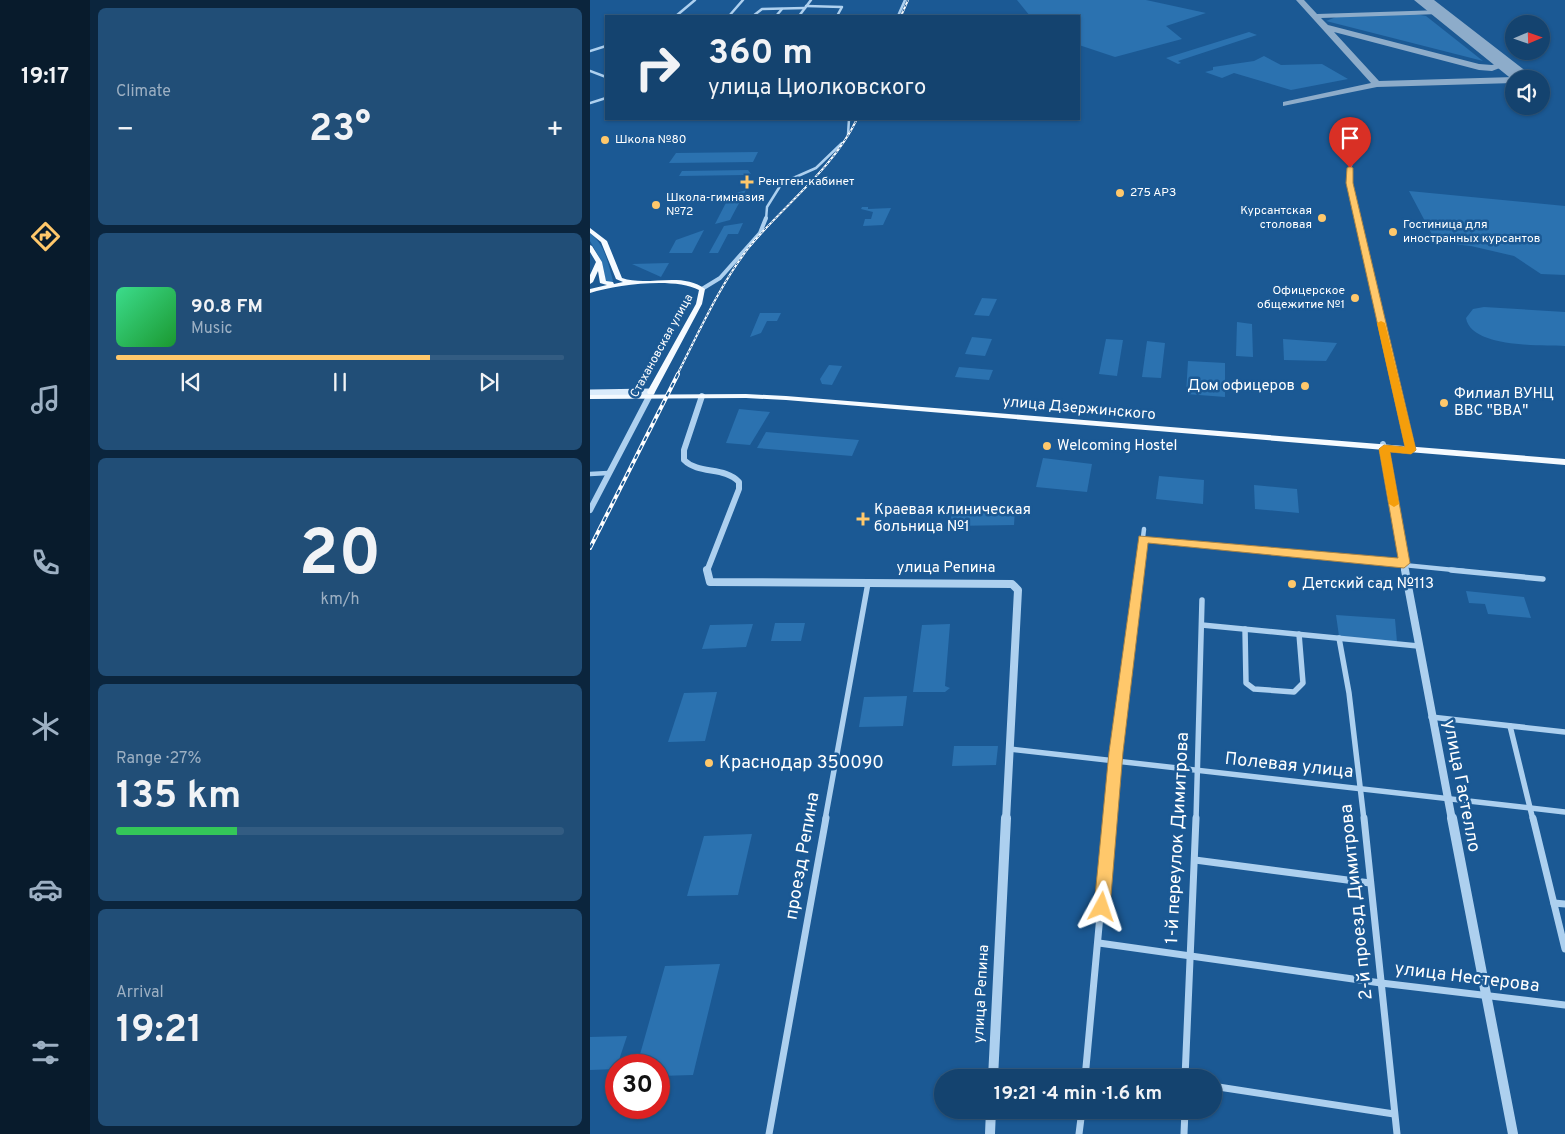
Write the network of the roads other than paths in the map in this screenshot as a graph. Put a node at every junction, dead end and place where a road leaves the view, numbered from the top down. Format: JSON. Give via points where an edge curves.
{"nodes":[{"id":1,"x":695,"y":0,"type":"edge"},
{"id":2,"x":744,"y":0,"type":"edge"},
{"id":3,"x":811,"y":0,"type":"edge"},
{"id":4,"x":905,"y":0,"type":"edge"},
{"id":5,"x":805,"y":7,"type":"junction"},
{"id":6,"x":782,"y":8,"type":"junction"},
{"id":7,"x":677,"y":15,"type":"edge"},
{"id":8,"x":730,"y":15,"type":"edge"},
{"id":9,"x":754,"y":15,"type":"edge"},
{"id":10,"x":777,"y":15,"type":"edge"},
{"id":11,"x":800,"y":15,"type":"edge"},
{"id":12,"x":838,"y":15,"type":"edge"},
{"id":13,"x":898,"y":15,"type":"edge"},
{"id":14,"x":605,"y":46,"type":"edge"},
{"id":15,"x":590,"y":51,"type":"edge"},
{"id":16,"x":590,"y":71,"type":"edge"},
{"id":17,"x":605,"y":77,"type":"edge"},
{"id":18,"x":605,"y":98,"type":"edge"},
{"id":19,"x":590,"y":103,"type":"edge"},
{"id":20,"x":849,"y":120,"type":"edge"},
{"id":21,"x":1362,"y":135,"type":"dead end"},
{"id":22,"x":848,"y":136,"type":"dead end"},
{"id":23,"x":842,"y":143,"type":"dead end"},
{"id":24,"x":590,"y":230,"type":"edge"},
{"id":25,"x":590,"y":247,"type":"edge"},
{"id":26,"x":600,"y":266,"type":"junction"},
{"id":27,"x":618,"y":276,"type":"junction"},
{"id":28,"x":590,"y":282,"type":"edge"},
{"id":29,"x":645,"y":284,"type":"junction"},
{"id":30,"x":702,"y":289,"type":"junction"},
{"id":31,"x":593,"y":290,"type":"edge"},
{"id":32,"x":649,"y":394,"type":"junction"},
{"id":33,"x":590,"y":395,"type":"edge"},
{"id":34,"x":702,"y":396,"type":"junction"},
{"id":35,"x":1384,"y":446,"type":"junction"},
{"id":36,"x":1410,"y":448,"type":"junction"},
{"id":37,"x":1565,"y":457,"type":"edge"},
{"id":38,"x":1565,"y":462,"type":"edge"},
{"id":39,"x":608,"y":473,"type":"junction"},
{"id":40,"x":590,"y":474,"type":"edge"},
{"id":41,"x":590,"y":510,"type":"edge"},
{"id":42,"x":1144,"y":529,"type":"dead end"},
{"id":43,"x":1143,"y":539,"type":"junction"},
{"id":44,"x":1404,"y":563,"type":"junction"},
{"id":45,"x":1543,"y":579,"type":"dead end"},
{"id":46,"x":868,"y":583,"type":"junction"},
{"id":47,"x":1202,"y":600,"type":"dead end"},
{"id":48,"x":1202,"y":625,"type":"junction"},
{"id":49,"x":1245,"y":629,"type":"junction"},
{"id":50,"x":1299,"y":634,"type":"junction"},
{"id":51,"x":1339,"y":638,"type":"junction"},
{"id":52,"x":1418,"y":646,"type":"junction"},
{"id":53,"x":1431,"y":717,"type":"junction"},
{"id":54,"x":1510,"y":726,"type":"junction"},
{"id":55,"x":1565,"y":732,"type":"edge"},
{"id":56,"x":1010,"y":750,"type":"junction"},
{"id":57,"x":1115,"y":760,"type":"junction"},
{"id":58,"x":1198,"y":771,"type":"junction"},
{"id":59,"x":1361,"y":789,"type":"junction"},
{"id":60,"x":1448,"y":799,"type":"junction"},
{"id":61,"x":1530,"y":808,"type":"junction"},
{"id":62,"x":1565,"y":812,"type":"edge"},
{"id":63,"x":1195,"y":860,"type":"junction"},
{"id":64,"x":1370,"y":883,"type":"junction"},
{"id":65,"x":1554,"y":903,"type":"junction"},
{"id":66,"x":1565,"y":904,"type":"edge"},
{"id":67,"x":1099,"y":943,"type":"junction"},
{"id":68,"x":1565,"y":949,"type":"edge"},
{"id":69,"x":1189,"y":955,"type":"junction"},
{"id":70,"x":1381,"y":983,"type":"junction"},
{"id":71,"x":1485,"y":995,"type":"junction"},
{"id":72,"x":1565,"y":1005,"type":"edge"},
{"id":73,"x":993,"y":1069,"type":"edge"},
{"id":74,"x":1086,"y":1069,"type":"edge"},
{"id":75,"x":1185,"y":1069,"type":"edge"},
{"id":76,"x":1222,"y":1088,"type":"edge"},
{"id":77,"x":1394,"y":1114,"type":"junction"},
{"id":78,"x":991,"y":1119,"type":"edge"},
{"id":79,"x":1081,"y":1119,"type":"edge"},
{"id":80,"x":1185,"y":1119,"type":"edge"},
{"id":81,"x":768,"y":1134,"type":"edge"},
{"id":82,"x":990,"y":1134,"type":"edge"},
{"id":83,"x":1079,"y":1134,"type":"edge"},
{"id":84,"x":1184,"y":1134,"type":"edge"},
{"id":85,"x":1397,"y":1134,"type":"edge"},
{"id":86,"x":1513,"y":1134,"type":"edge"}],
"edges":[{"from":1,"to":7,"type":"street"},
{"from":2,"to":8,"type":"street"},
{"from":3,"to":5,"type":"street"},
{"from":4,"to":13,"type":"street"},
{"from":5,"to":6,"type":"street"},
{"from":5,"to":11,"type":"street"},
{"from":5,"to":12,"type":"street","via":[[840,6]]},
{"from":6,"to":9,"type":"street","via":[[760,9]]},
{"from":6,"to":10,"type":"street"},
{"from":14,"to":15,"type":"street"},
{"from":16,"to":17,"type":"street"},
{"from":18,"to":19,"type":"street"},
{"from":20,"to":22,"type":"street"},
{"from":21,"to":36,"type":"street","via":[[1350,168],[1350,183]]},
{"from":23,"to":30,"type":"street","via":[[819,166],[782,183],[767,207],[767,217],[760,233],[720,278]]},
{"from":24,"to":27,"type":"main road","via":[[604,241]]},
{"from":25,"to":26,"type":"main road"},
{"from":26,"to":27,"type":"main road","via":[[604,284],[613,282]]},
{"from":26,"to":28,"type":"main road"},
{"from":27,"to":29,"type":"main road","via":[[624,282]]},
{"from":29,"to":30,"type":"main road","name":"Стахановская улица","via":[[688,283]]},
{"from":29,"to":31,"type":"main road","name":"Стахановская улица"},
{"from":30,"to":32,"type":"main road","name":"Стахановская улица","via":[[699,304]]},
{"from":32,"to":33,"type":"main road","name":"улица Дзержинского"},
{"from":32,"to":34,"type":"main road","name":"улица Дзержинского"},
{"from":32,"to":35,"type":"main road","name":"улица Дзержинского","via":[[748,392],[823,397]]},
{"from":32,"to":39,"type":"street","name":"Стахановская улица"},
{"from":34,"to":35,"type":"main road","name":"улица Дзержинского","via":[[796,399]]},
{"from":34,"to":46,"type":"street","name":"улица Репина","via":[[684,450],[684,460],[693,467],[730,475],[739,482],[707,571],[710,582]]},
{"from":35,"to":36,"type":"main road","name":"улица Дзержинского"},
{"from":35,"to":44,"type":"street","name":"улица Гастелло"},
{"from":36,"to":37,"type":"main road","name":"улица Дзержинского"},
{"from":36,"to":38,"type":"main road","name":"улица Дзержинского"},
{"from":39,"to":40,"type":"street"},
{"from":39,"to":41,"type":"street","name":"Стахановская улица"},
{"from":42,"to":43,"type":"street"},
{"from":43,"to":44,"type":"street"},
{"from":43,"to":57,"type":"street"},
{"from":44,"to":45,"type":"street"},
{"from":44,"to":52,"type":"street","name":"улица Гастелло"},
{"from":46,"to":56,"type":"street","name":"улица Репина","via":[[1004,583],[1017,588]]},
{"from":46,"to":81,"type":"street","name":"проезд Репина"},
{"from":47,"to":48,"type":"street","name":"1-й переулок Димитрова"},
{"from":48,"to":49,"type":"street"},
{"from":48,"to":58,"type":"street","name":"1-й переулок Димитрова"},
{"from":49,"to":50,"type":"street"},
{"from":49,"to":50,"type":"street","via":[[1246,683],[1254,689],[1300,690]]},
{"from":50,"to":51,"type":"street"},
{"from":51,"to":52,"type":"street"},
{"from":51,"to":59,"type":"street","name":"2-й проезд Димитрова"},
{"from":52,"to":53,"type":"street","name":"улица Гастелло"},
{"from":53,"to":54,"type":"street"},
{"from":53,"to":60,"type":"street","name":"улица Гастелло"},
{"from":54,"to":55,"type":"street"},
{"from":54,"to":61,"type":"street"},
{"from":56,"to":57,"type":"street","name":"Полевая улица"},
{"from":56,"to":73,"type":"street","name":"улица Репина"},
{"from":57,"to":58,"type":"street","name":"Полевая улица"},
{"from":57,"to":67,"type":"street"},
{"from":58,"to":59,"type":"street","name":"Полевая улица"},
{"from":58,"to":63,"type":"street","name":"1-й переулок Димитрова"},
{"from":59,"to":60,"type":"street","name":"Полевая улица"},
{"from":59,"to":64,"type":"street","name":"2-й проезд Димитрова"},
{"from":60,"to":61,"type":"street","name":"Полевая улица"},
{"from":60,"to":71,"type":"street","name":"улица Гастелло"},
{"from":61,"to":62,"type":"street","name":"Полевая улица"},
{"from":61,"to":65,"type":"street"},
{"from":63,"to":64,"type":"street"},
{"from":63,"to":69,"type":"street","name":"1-й переулок Димитрова"},
{"from":64,"to":70,"type":"street","name":"2-й проезд Димитрова"},
{"from":65,"to":66,"type":"street"},
{"from":65,"to":68,"type":"street"},
{"from":67,"to":69,"type":"street","name":"улица Нестерова"},
{"from":67,"to":74,"type":"street"},
{"from":69,"to":70,"type":"street","name":"улица Нестерова"},
{"from":69,"to":75,"type":"street","name":"1-й переулок Димитрова"},
{"from":70,"to":71,"type":"street","name":"улица Нестерова"},
{"from":70,"to":77,"type":"street","name":"2-й проезд Димитрова"},
{"from":71,"to":72,"type":"street","name":"улица Нестерова"},
{"from":71,"to":86,"type":"street","name":"улица Гастелло"},
{"from":76,"to":77,"type":"street"},
{"from":77,"to":85,"type":"street","name":"2-й проезд Димитрова"},
{"from":78,"to":82,"type":"street"},
{"from":79,"to":83,"type":"street"},
{"from":80,"to":84,"type":"street"}]}
